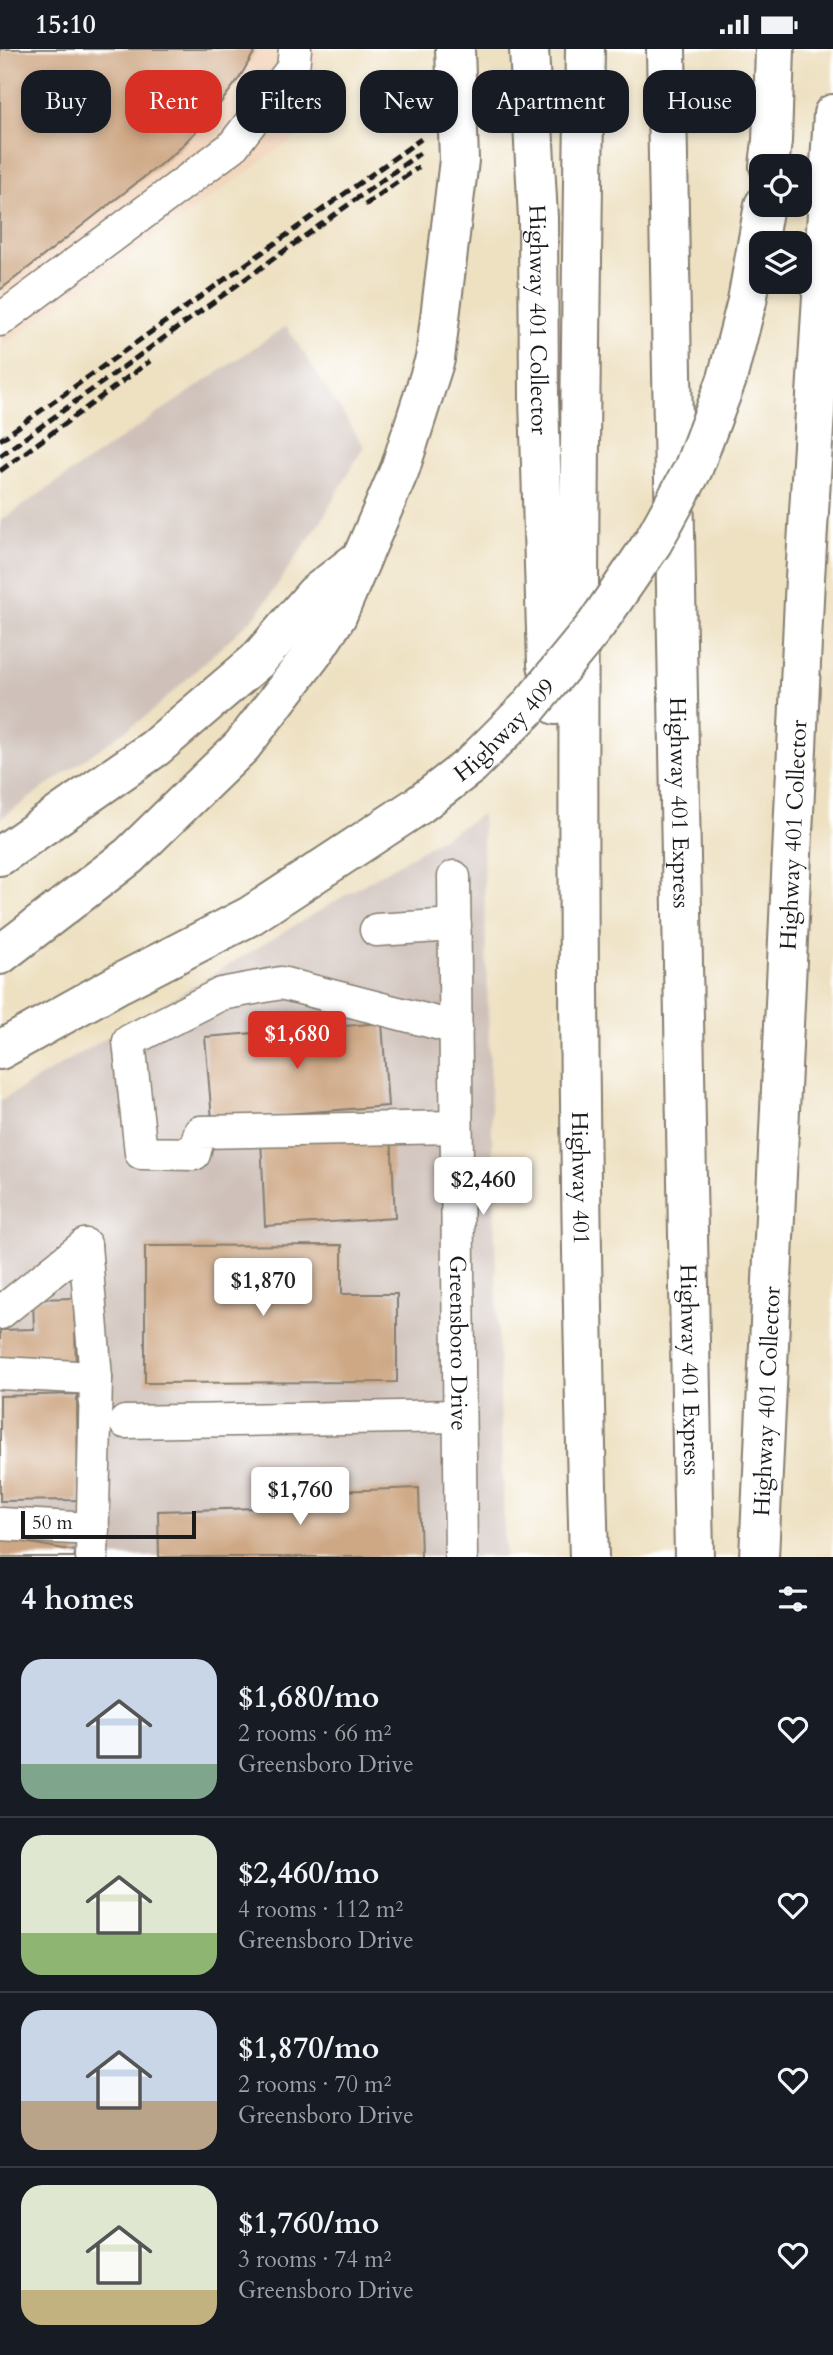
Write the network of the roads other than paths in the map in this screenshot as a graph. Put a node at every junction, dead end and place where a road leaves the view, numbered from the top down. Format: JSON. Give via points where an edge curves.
{"nodes":[{"id":1,"x":295,"y":49,"type":"edge"},
{"id":2,"x":454,"y":49,"type":"edge"},
{"id":3,"x":529,"y":49,"type":"edge"},
{"id":4,"x":585,"y":49,"type":"edge"},
{"id":5,"x":666,"y":49,"type":"edge"},
{"id":6,"x":775,"y":49,"type":"edge"},
{"id":7,"x":833,"y":114,"type":"edge"},
{"id":8,"x":770,"y":154,"type":"edge"},
{"id":9,"x":762,"y":217,"type":"edge"},
{"id":10,"x":0,"y":320,"type":"edge"},
{"id":11,"x":364,"y":555,"type":"junction"},
{"id":12,"x":578,"y":799,"type":"junction"},
{"id":13,"x":0,"y":856,"type":"edge"},
{"id":14,"x":454,"y":877,"type":"dead end"},
{"id":15,"x":455,"y":925,"type":"junction"},
{"id":16,"x":376,"y":930,"type":"dead end"},
{"id":17,"x":0,"y":955,"type":"edge"},
{"id":18,"x":456,"y":1028,"type":"junction"},
{"id":19,"x":6,"y":1048,"type":"edge"},
{"id":20,"x":456,"y":1127,"type":"junction"},
{"id":21,"x":0,"y":1313,"type":"edge"},
{"id":22,"x":0,"y":1373,"type":"edge"},
{"id":23,"x":96,"y":1378,"type":"junction"},
{"id":24,"x":459,"y":1416,"type":"junction"},
{"id":25,"x":125,"y":1422,"type":"dead end"},
{"id":26,"x":0,"y":1524,"type":"edge"},
{"id":27,"x":92,"y":1543,"type":"edge"},
{"id":28,"x":461,"y":1557,"type":"edge"},
{"id":29,"x":589,"y":1557,"type":"edge"},
{"id":30,"x":694,"y":1557,"type":"edge"},
{"id":31,"x":760,"y":1557,"type":"edge"}],
"edges":[{"from":1,"to":10,"type":"street","via":[[293,68],[232,147]]},
{"from":2,"to":11,"type":"highway","via":[[459,160],[435,359],[400,469]]},
{"from":3,"to":12,"type":"highway","name":"Highway 401 Collector","via":[[538,218],[547,664]]},
{"from":4,"to":12,"type":"highway"},
{"from":5,"to":30,"type":"highway","name":"Highway 401 Express"},
{"from":6,"to":8,"type":"highway"},
{"from":7,"to":31,"type":"highway","name":"Highway 401 Collector","via":[[804,578]]},
{"from":9,"to":19,"type":"highway","name":"Highway 409","bridge":true,"via":[[727,379],[693,468],[653,542],[596,625],[527,709],[471,765],[419,805],[250,916]]},
{"from":11,"to":13,"type":"highway","via":[[315,594],[257,661],[155,748]]},
{"from":11,"to":17,"type":"highway","via":[[331,625],[242,746],[128,856]]},
{"from":12,"to":29,"type":"highway","name":"Highway 401"},
{"from":14,"to":15,"type":"street","name":"Greensboro Drive"},
{"from":15,"to":16,"type":"street"},
{"from":15,"to":18,"type":"street","name":"Greensboro Drive"},
{"from":18,"to":20,"type":"street","name":"Greensboro Drive"},
{"from":18,"to":20,"type":"street","via":[[281,983],[221,994],[129,1041],[129,1153],[194,1154],[200,1132]]},
{"from":20,"to":24,"type":"street","name":"Greensboro Drive"},
{"from":21,"to":23,"type":"street","via":[[85,1245]]},
{"from":22,"to":23,"type":"street"},
{"from":23,"to":27,"type":"street"},
{"from":24,"to":25,"type":"street"},
{"from":24,"to":28,"type":"street","name":"Greensboro Drive"},
{"from":26,"to":27,"type":"street"}]}
